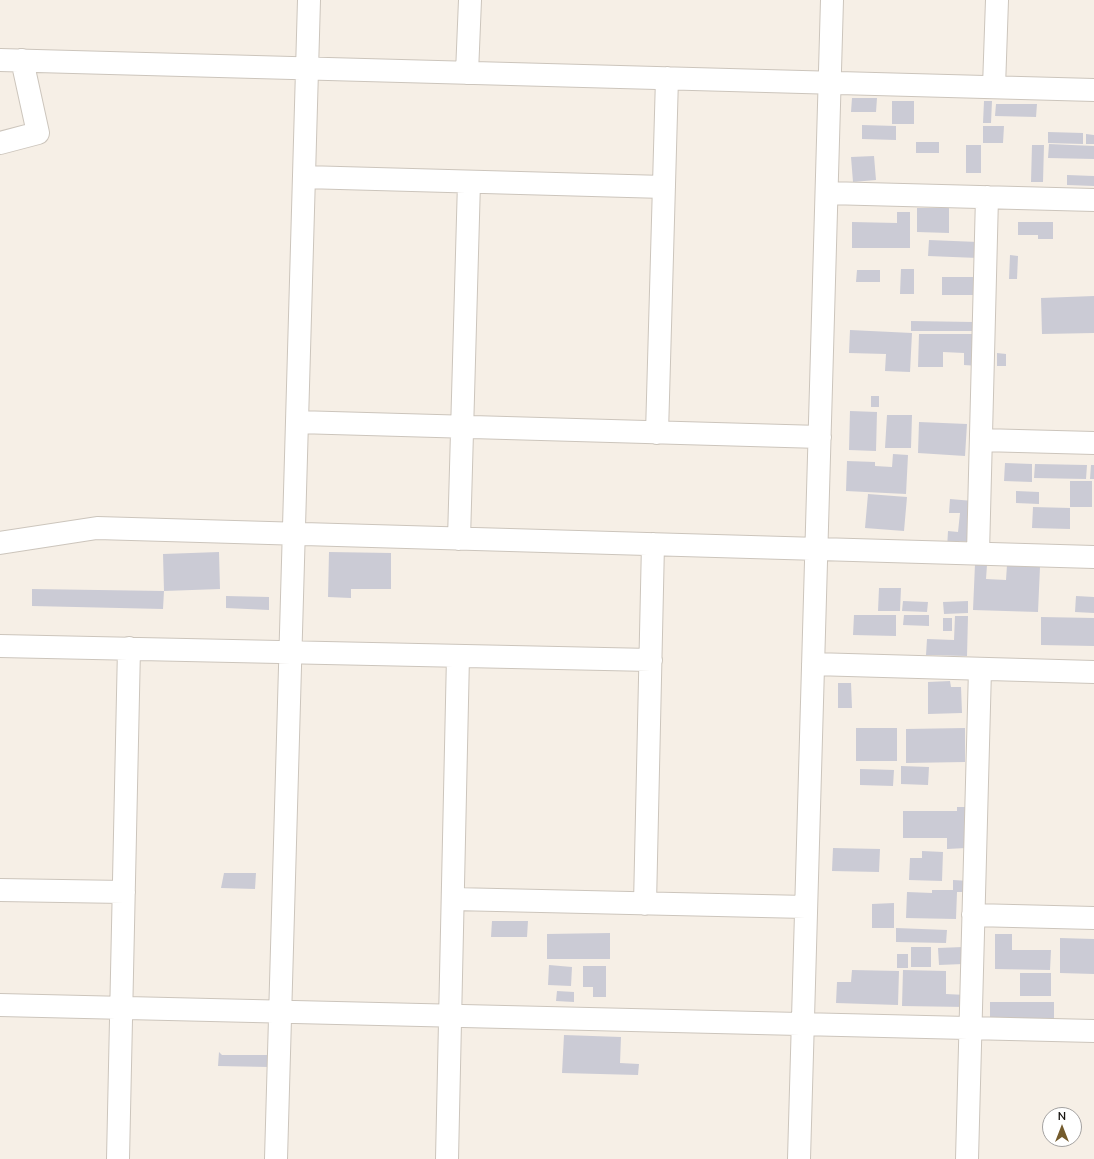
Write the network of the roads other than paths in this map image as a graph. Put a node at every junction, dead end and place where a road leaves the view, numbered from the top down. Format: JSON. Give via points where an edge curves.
{"nodes":[{"id":1,"x":309,"y":0,"type":"edge"},
{"id":2,"x":470,"y":0,"type":"edge"},
{"id":3,"x":832,"y":0,"type":"edge"},
{"id":4,"x":997,"y":0,"type":"edge"},
{"id":5,"x":0,"y":60,"type":"edge"},
{"id":6,"x":22,"y":60,"type":"junction"},
{"id":7,"x":307,"y":68,"type":"junction"},
{"id":8,"x":468,"y":73,"type":"junction"},
{"id":9,"x":667,"y":78,"type":"junction"},
{"id":10,"x":830,"y":83,"type":"junction"},
{"id":11,"x":994,"y":88,"type":"junction"},
{"id":12,"x":1094,"y":90,"type":"edge"},
{"id":13,"x":0,"y":143,"type":"edge"},
{"id":14,"x":304,"y":177,"type":"junction"},
{"id":15,"x":469,"y":182,"type":"junction"},
{"id":16,"x":664,"y":187,"type":"junction"},
{"id":17,"x":827,"y":193,"type":"junction"},
{"id":18,"x":988,"y":197,"type":"junction"},
{"id":19,"x":1094,"y":200,"type":"edge"},
{"id":20,"x":297,"y":422,"type":"junction"},
{"id":21,"x":462,"y":427,"type":"junction"},
{"id":22,"x":657,"y":432,"type":"junction"},
{"id":23,"x":820,"y":437,"type":"junction"},
{"id":24,"x":981,"y":440,"type":"junction"},
{"id":25,"x":1094,"y":443,"type":"edge"},
{"id":26,"x":294,"y":534,"type":"junction"},
{"id":27,"x":459,"y":539,"type":"junction"},
{"id":28,"x":0,"y":543,"type":"edge"},
{"id":29,"x":653,"y":544,"type":"junction"},
{"id":30,"x":816,"y":549,"type":"junction"},
{"id":31,"x":978,"y":553,"type":"junction"},
{"id":32,"x":1094,"y":557,"type":"edge"},
{"id":33,"x":0,"y":646,"type":"edge"},
{"id":34,"x":130,"y":648,"type":"junction"},
{"id":35,"x":290,"y":652,"type":"junction"},
{"id":36,"x":458,"y":656,"type":"junction"},
{"id":37,"x":651,"y":660,"type":"junction"},
{"id":38,"x":813,"y":664,"type":"junction"},
{"id":39,"x":980,"y":669,"type":"junction"},
{"id":40,"x":1094,"y":672,"type":"edge"},
{"id":41,"x":0,"y":890,"type":"edge"},
{"id":42,"x":124,"y":892,"type":"junction"},
{"id":43,"x":453,"y":899,"type":"junction"},
{"id":44,"x":645,"y":904,"type":"junction"},
{"id":45,"x":806,"y":907,"type":"junction"},
{"id":46,"x":973,"y":915,"type":"junction"},
{"id":47,"x":1094,"y":918,"type":"edge"},
{"id":48,"x":0,"y":1005,"type":"edge"},
{"id":49,"x":121,"y":1008,"type":"junction"},
{"id":50,"x":280,"y":1012,"type":"junction"},
{"id":51,"x":450,"y":1015,"type":"junction"},
{"id":52,"x":803,"y":1024,"type":"junction"},
{"id":53,"x":970,"y":1028,"type":"junction"},
{"id":54,"x":1094,"y":1031,"type":"edge"},
{"id":55,"x":118,"y":1159,"type":"edge"},
{"id":56,"x":276,"y":1159,"type":"edge"},
{"id":57,"x":447,"y":1159,"type":"edge"},
{"id":58,"x":799,"y":1159,"type":"edge"},
{"id":59,"x":967,"y":1159,"type":"edge"}],
"edges":[{"from":1,"to":7,"type":"street"},
{"from":2,"to":8,"type":"street"},
{"from":3,"to":10,"type":"street"},
{"from":4,"to":11,"type":"street"},
{"from":5,"to":6,"type":"street"},
{"from":6,"to":7,"type":"street"},
{"from":6,"to":13,"type":"street","via":[[38,133]]},
{"from":7,"to":8,"type":"street"},
{"from":7,"to":14,"type":"street"},
{"from":8,"to":9,"type":"street"},
{"from":9,"to":10,"type":"street"},
{"from":9,"to":16,"type":"street"},
{"from":10,"to":11,"type":"street"},
{"from":10,"to":17,"type":"street"},
{"from":11,"to":12,"type":"street"},
{"from":14,"to":15,"type":"street"},
{"from":14,"to":20,"type":"street"},
{"from":15,"to":16,"type":"street"},
{"from":15,"to":21,"type":"street"},
{"from":16,"to":22,"type":"street"},
{"from":17,"to":18,"type":"street"},
{"from":17,"to":23,"type":"street"},
{"from":18,"to":19,"type":"street"},
{"from":18,"to":24,"type":"street"},
{"from":20,"to":21,"type":"street"},
{"from":20,"to":26,"type":"street"},
{"from":21,"to":22,"type":"street"},
{"from":21,"to":27,"type":"street"},
{"from":22,"to":23,"type":"street"},
{"from":23,"to":30,"type":"street"},
{"from":24,"to":25,"type":"street"},
{"from":24,"to":31,"type":"street"},
{"from":26,"to":27,"type":"street"},
{"from":26,"to":28,"type":"street","via":[[97,528]]},
{"from":26,"to":35,"type":"street"},
{"from":27,"to":29,"type":"street"},
{"from":29,"to":30,"type":"street"},
{"from":29,"to":37,"type":"street"},
{"from":30,"to":31,"type":"street"},
{"from":30,"to":38,"type":"street"},
{"from":31,"to":32,"type":"street"},
{"from":33,"to":34,"type":"street"},
{"from":34,"to":35,"type":"street"},
{"from":34,"to":42,"type":"street"},
{"from":35,"to":36,"type":"street"},
{"from":35,"to":50,"type":"street"},
{"from":36,"to":37,"type":"street"},
{"from":36,"to":43,"type":"street"},
{"from":37,"to":44,"type":"street"},
{"from":38,"to":39,"type":"street"},
{"from":38,"to":45,"type":"street"},
{"from":39,"to":40,"type":"street"},
{"from":39,"to":46,"type":"street"},
{"from":41,"to":42,"type":"street"},
{"from":42,"to":49,"type":"street"},
{"from":43,"to":44,"type":"street"},
{"from":43,"to":51,"type":"street"},
{"from":44,"to":45,"type":"street"},
{"from":45,"to":52,"type":"street"},
{"from":46,"to":47,"type":"street"},
{"from":46,"to":53,"type":"street"},
{"from":48,"to":49,"type":"street"},
{"from":49,"to":50,"type":"street"},
{"from":49,"to":55,"type":"street"},
{"from":50,"to":51,"type":"street"},
{"from":50,"to":56,"type":"street"},
{"from":51,"to":52,"type":"street"},
{"from":51,"to":57,"type":"street"},
{"from":52,"to":53,"type":"street"},
{"from":52,"to":58,"type":"street"},
{"from":53,"to":54,"type":"street"},
{"from":53,"to":59,"type":"street"}]}
